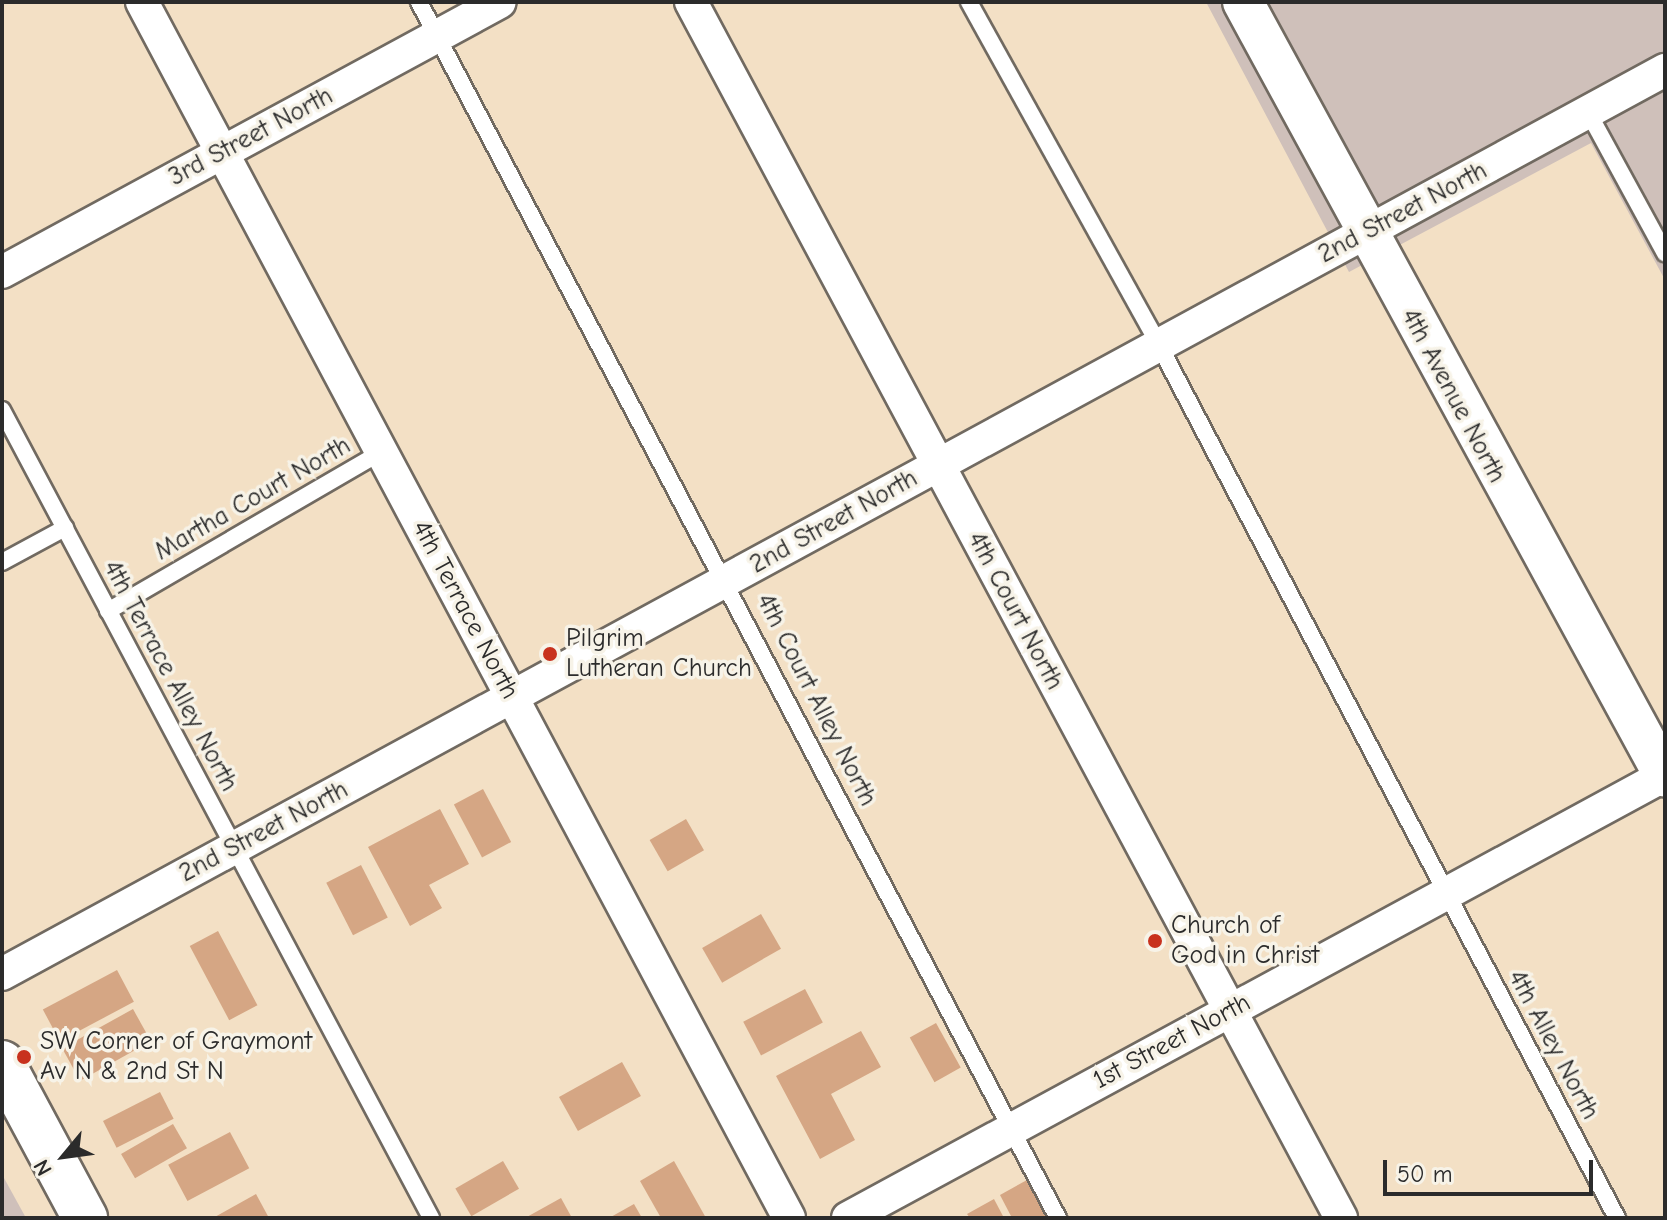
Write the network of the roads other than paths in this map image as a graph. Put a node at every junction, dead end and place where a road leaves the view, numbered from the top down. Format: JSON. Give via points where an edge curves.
{"nodes":[{"id":1,"x":142,"y":2,"type":"edge"},
{"id":2,"x":419,"y":2,"type":"edge"},
{"id":3,"x":500,"y":2,"type":"edge"},
{"id":4,"x":691,"y":2,"type":"edge"},
{"id":5,"x":969,"y":2,"type":"edge"},
{"id":6,"x":1243,"y":2,"type":"edge"},
{"id":7,"x":438,"y":36,"type":"junction"},
{"id":8,"x":1665,"y":70,"type":"edge"},
{"id":9,"x":1588,"y":112,"type":"junction"},
{"id":10,"x":222,"y":153,"type":"junction"},
{"id":11,"x":1366,"y":233,"type":"junction"},
{"id":12,"x":1665,"y":253,"type":"edge"},
{"id":13,"x":2,"y":272,"type":"edge"},
{"id":14,"x":1159,"y":345,"type":"junction"},
{"id":15,"x":2,"y":410,"type":"edge"},
{"id":16,"x":381,"y":452,"type":"junction"},
{"id":17,"x":937,"y":466,"type":"junction"},
{"id":18,"x":65,"y":528,"type":"junction"},
{"id":19,"x":2,"y":562,"type":"edge"},
{"id":20,"x":727,"y":580,"type":"junction"},
{"id":21,"x":108,"y":611,"type":"junction"},
{"id":22,"x":512,"y":697,"type":"junction"},
{"id":23,"x":1664,"y":779,"type":"edge"},
{"id":24,"x":234,"y":848,"type":"junction"},
{"id":25,"x":1446,"y":894,"type":"junction"},
{"id":26,"x":2,"y":974,"type":"edge"},
{"id":27,"x":1231,"y":1010,"type":"junction"},
{"id":28,"x":2,"y":1063,"type":"edge"},
{"id":29,"x":1010,"y":1130,"type":"junction"},
{"id":30,"x":85,"y":1218,"type":"edge"},
{"id":31,"x":431,"y":1218,"type":"edge"},
{"id":32,"x":789,"y":1218,"type":"edge"},
{"id":33,"x":848,"y":1218,"type":"edge"},
{"id":34,"x":1058,"y":1218,"type":"edge"},
{"id":35,"x":1341,"y":1218,"type":"edge"},
{"id":36,"x":1617,"y":1218,"type":"edge"}],
"edges":[{"from":1,"to":10,"type":"street","name":"4th Terrace North"},
{"from":2,"to":7,"type":"lane","name":"4th Court Alley North"},
{"from":3,"to":7,"type":"street","name":"3rd Street North"},
{"from":4,"to":17,"type":"street","name":"4th Court North"},
{"from":5,"to":14,"type":"lane","name":"4th Alley North"},
{"from":6,"to":11,"type":"street","name":"4th Avenue North"},
{"from":7,"to":10,"type":"street","name":"3rd Street North"},
{"from":7,"to":20,"type":"lane","name":"4th Court Alley North"},
{"from":8,"to":9,"type":"street","name":"2nd Street North"},
{"from":9,"to":11,"type":"street","name":"2nd Street North"},
{"from":9,"to":12,"type":"lane"},
{"from":10,"to":13,"type":"street","name":"3rd Street North"},
{"from":10,"to":16,"type":"street","name":"4th Terrace North"},
{"from":11,"to":14,"type":"street","name":"2nd Street North"},
{"from":11,"to":23,"type":"street","name":"4th Avenue North"},
{"from":14,"to":17,"type":"street","name":"2nd Street North"},
{"from":14,"to":25,"type":"lane","name":"4th Alley North"},
{"from":15,"to":18,"type":"lane","name":"4th Terrace Alley North"},
{"from":16,"to":21,"type":"lane","name":"Martha Court North"},
{"from":16,"to":22,"type":"street","name":"4th Terrace North"},
{"from":17,"to":20,"type":"street","name":"2nd Street North"},
{"from":17,"to":27,"type":"street","name":"4th Court North"},
{"from":18,"to":19,"type":"lane"},
{"from":18,"to":21,"type":"lane","name":"4th Terrace Alley North"},
{"from":20,"to":22,"type":"street","name":"2nd Street North"},
{"from":20,"to":29,"type":"lane","name":"4th Court Alley North"},
{"from":21,"to":24,"type":"lane","name":"4th Terrace Alley North"},
{"from":22,"to":24,"type":"street","name":"2nd Street North"},
{"from":22,"to":32,"type":"street","name":"4th Terrace North"},
{"from":23,"to":25,"type":"street","name":"1st Street North"},
{"from":24,"to":26,"type":"street","name":"2nd Street North"},
{"from":24,"to":31,"type":"lane","name":"4th Terrace Alley North"},
{"from":25,"to":27,"type":"street","name":"1st Street North"},
{"from":25,"to":36,"type":"lane","name":"4th Alley North"},
{"from":27,"to":29,"type":"street","name":"1st Street North"},
{"from":27,"to":35,"type":"street","name":"4th Court North"},
{"from":28,"to":30,"type":"main road"},
{"from":29,"to":33,"type":"street","name":"1st Street North"},
{"from":29,"to":34,"type":"lane","name":"4th Court Alley North"}]}
